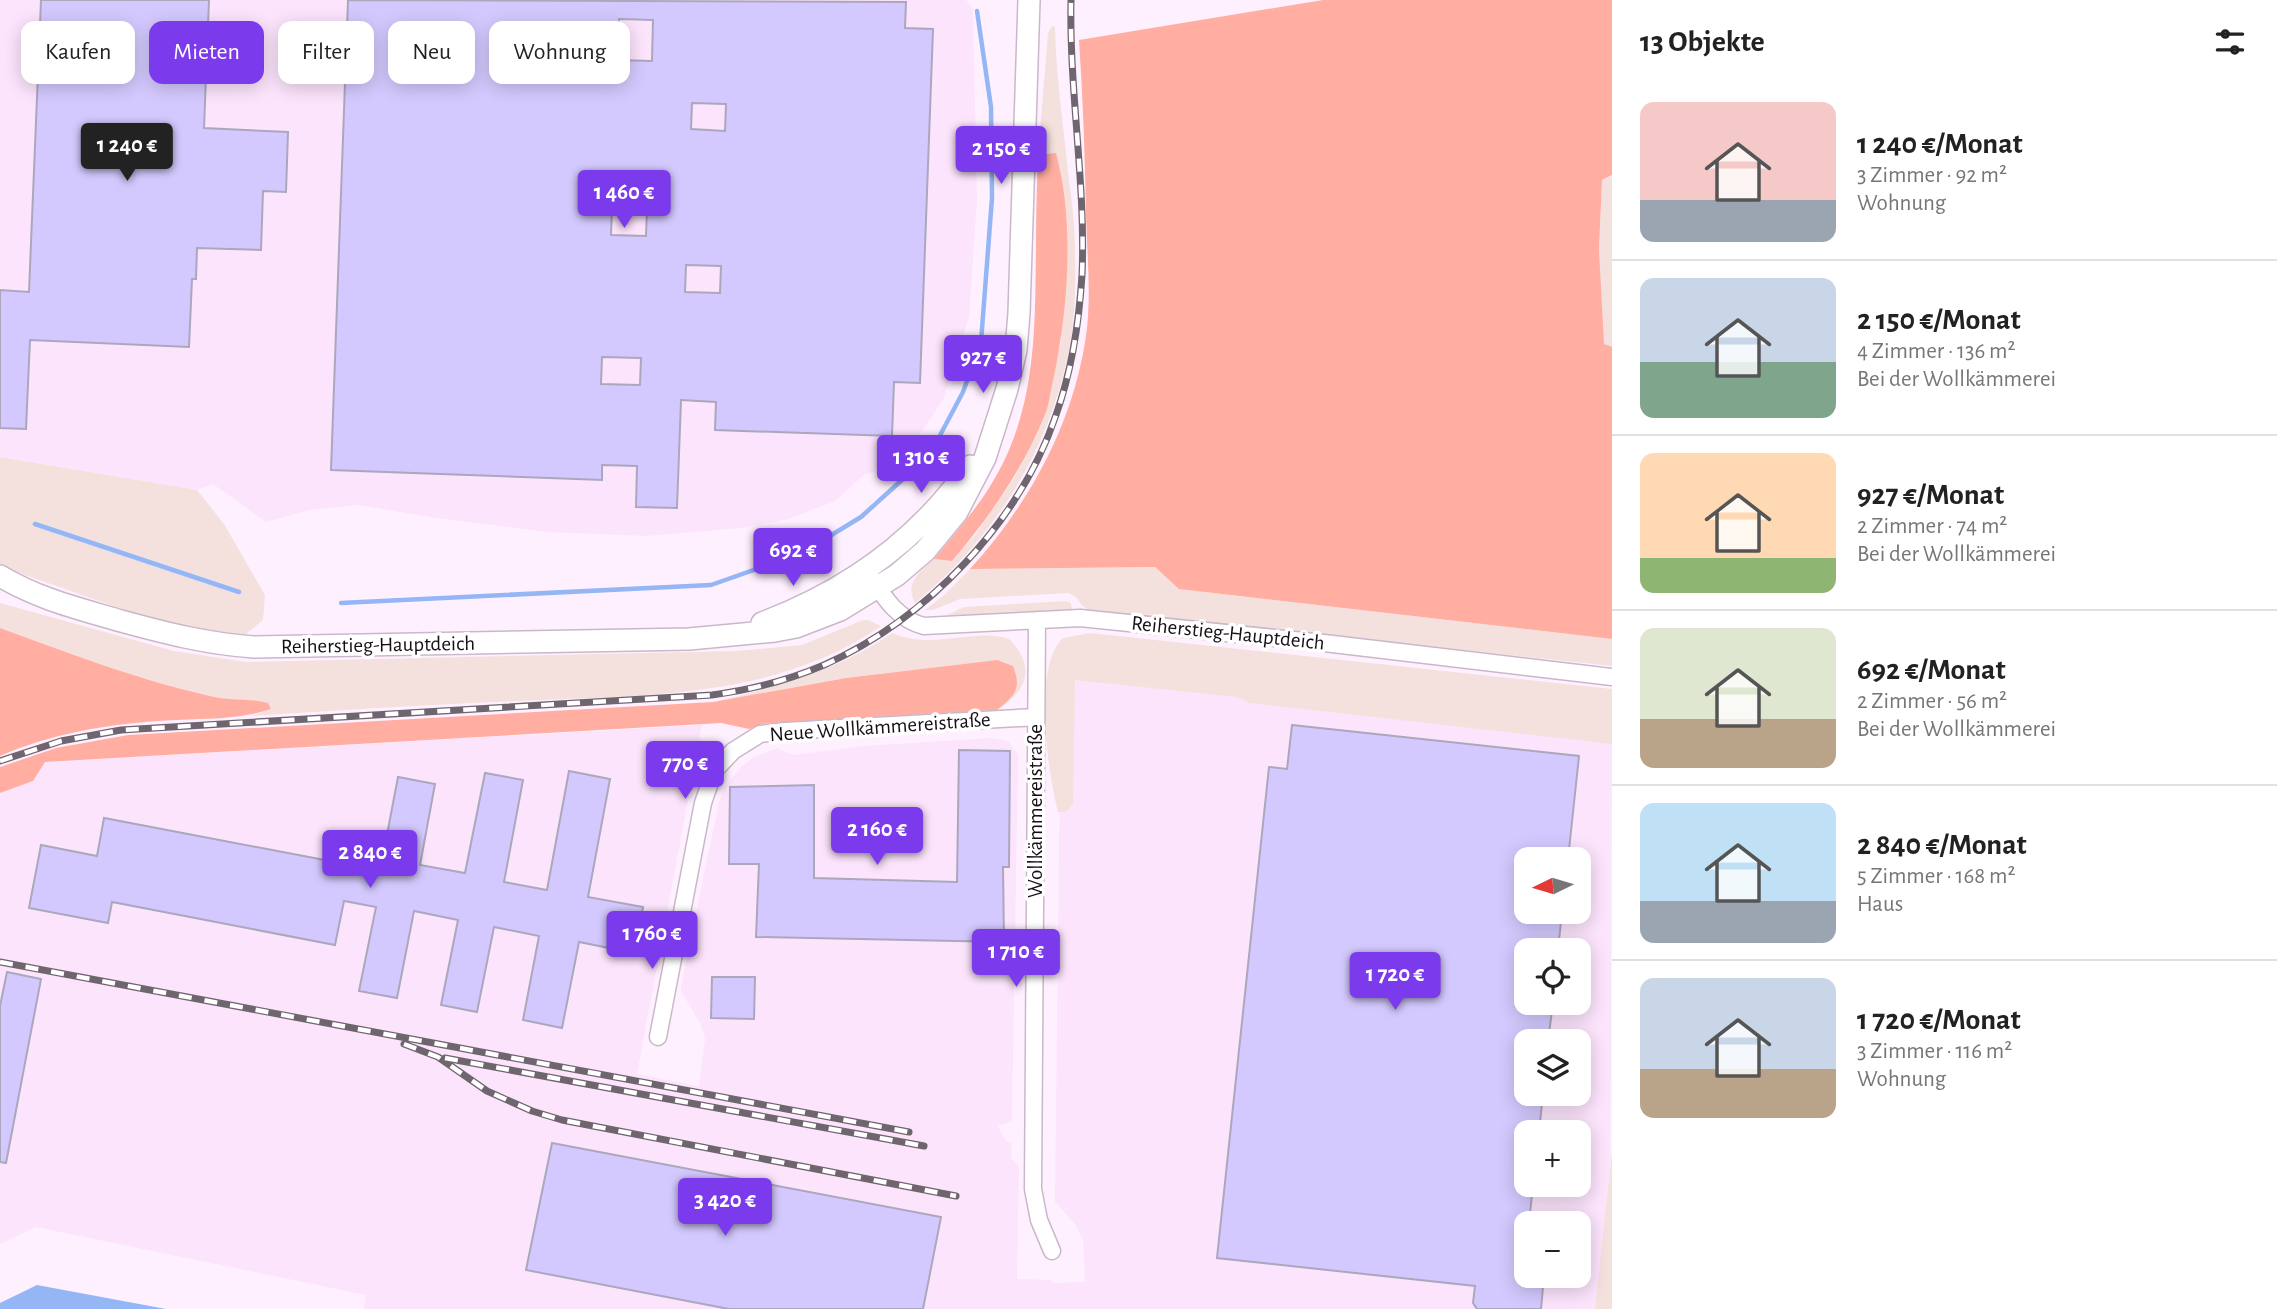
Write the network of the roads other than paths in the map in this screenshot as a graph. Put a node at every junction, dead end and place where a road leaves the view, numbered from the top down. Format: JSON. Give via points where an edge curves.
{"nodes":[{"id":1,"x":1029,"y":0,"type":"edge"},
{"id":2,"x":0,"y":576,"type":"edge"},
{"id":3,"x":872,"y":579,"type":"junction"},
{"id":4,"x":0,"y":589,"type":"edge"},
{"id":5,"x":29,"y":593,"type":"junction"},
{"id":6,"x":1037,"y":621,"type":"junction"},
{"id":7,"x":1612,"y":677,"type":"edge"},
{"id":8,"x":1036,"y":717,"type":"junction"},
{"id":9,"x":658,"y":1037,"type":"dead end"},
{"id":10,"x":1052,"y":1251,"type":"dead end"}],
"edges":[{"from":1,"to":3,"type":"main road","name":"Reiherstieg-Hauptdeich","via":[[1017,338],[1007,388],[985,458],[957,512],[925,551]]},
{"from":2,"to":5,"type":"main road","name":"Reiherstieg-Hauptdeich"},
{"from":3,"to":5,"type":"main road","name":"Reiherstieg-Hauptdeich","via":[[840,610],[775,631],[660,640],[281,648],[206,643]]},
{"from":3,"to":6,"type":"street","name":"Reiherstieg-Hauptdeich","via":[[907,621],[924,626]]},
{"from":4,"to":5,"type":"main road","name":"Reiherstieg-Hauptdeich"},
{"from":6,"to":7,"type":"street","name":"Reiherstieg-Hauptdeich","via":[[1080,618]]},
{"from":6,"to":8,"type":"street","name":"Wollkämmereistraße"},
{"from":8,"to":9,"type":"street","name":"Neue Wollkämmereistraße","via":[[794,730],[760,734],[733,751],[714,771],[704,803]]},
{"from":8,"to":10,"type":"street","name":"Wollkämmereistraße","via":[[1033,1189]]}]}
